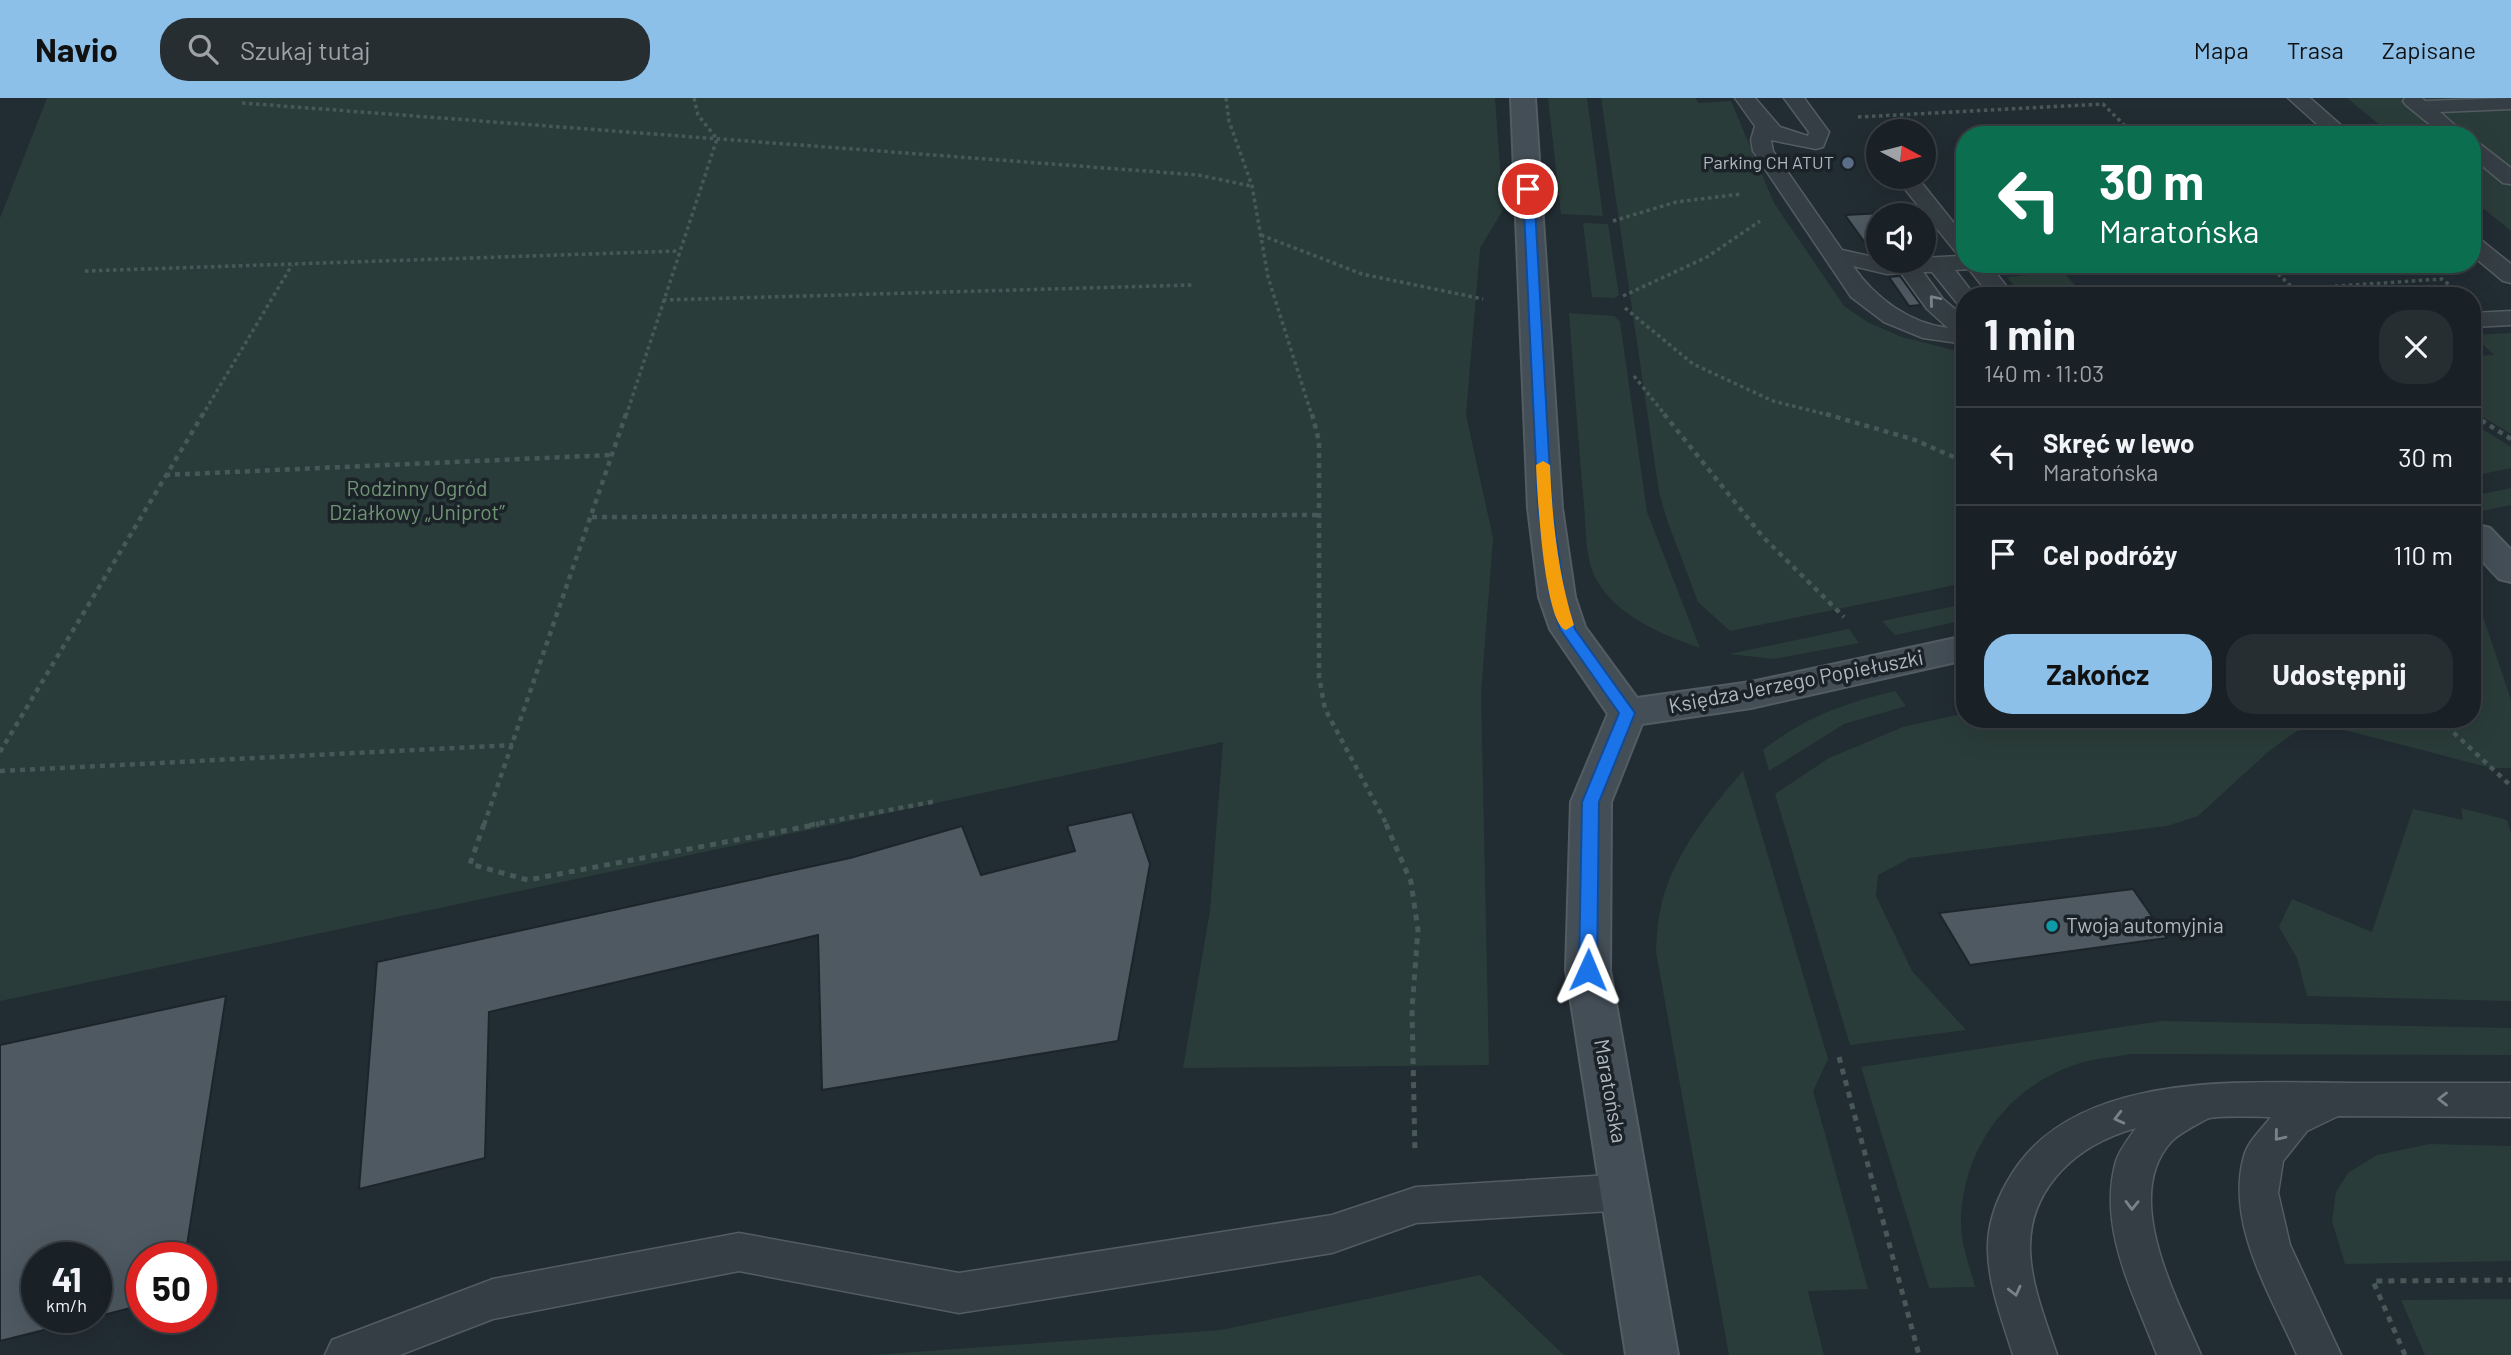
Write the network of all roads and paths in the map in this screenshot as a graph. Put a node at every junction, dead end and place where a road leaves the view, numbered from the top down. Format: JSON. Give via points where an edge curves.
{"nodes":[{"id":1,"x":694,"y":98,"type":"edge"},
{"id":2,"x":1226,"y":98,"type":"edge"},
{"id":3,"x":1523,"y":98,"type":"edge"},
{"id":4,"x":1745,"y":98,"type":"edge"},
{"id":5,"x":1794,"y":98,"type":"edge"},
{"id":6,"x":2298,"y":98,"type":"edge"},
{"id":7,"x":2414,"y":102,"type":"edge"},
{"id":8,"x":242,"y":103,"type":"dead end"},
{"id":9,"x":2511,"y":103,"type":"edge"},
{"id":10,"x":1853,"y":117,"type":"dead end"},
{"id":11,"x":2125,"y":126,"type":"edge"},
{"id":12,"x":2331,"y":126,"type":"edge"},
{"id":13,"x":2445,"y":126,"type":"edge"},
{"id":14,"x":1764,"y":127,"type":"junction"},
{"id":15,"x":717,"y":139,"type":"junction"},
{"id":16,"x":1816,"y":143,"type":"junction"},
{"id":17,"x":2481,"y":154,"type":"edge"},
{"id":18,"x":1778,"y":170,"type":"junction"},
{"id":19,"x":2511,"y":177,"type":"edge"},
{"id":20,"x":1252,"y":186,"type":"junction"},
{"id":21,"x":1916,"y":189,"type":"edge"},
{"id":22,"x":1796,"y":200,"type":"junction"},
{"id":23,"x":1613,"y":221,"type":"dead end"},
{"id":24,"x":1261,"y":235,"type":"junction"},
{"id":25,"x":1956,"y":240,"type":"edge"},
{"id":26,"x":678,"y":251,"type":"junction"},
{"id":27,"x":2481,"y":252,"type":"edge"},
{"id":28,"x":1832,"y":255,"type":"junction"},
{"id":29,"x":1866,"y":262,"type":"edge"},
{"id":30,"x":1956,"y":263,"type":"edge"},
{"id":31,"x":1938,"y":264,"type":"joint"},
{"id":32,"x":292,"y":265,"type":"junction"},
{"id":33,"x":85,"y":271,"type":"dead end"},
{"id":34,"x":1912,"y":273,"type":"edge"},
{"id":35,"x":1984,"y":273,"type":"edge"},
{"id":36,"x":2277,"y":273,"type":"edge"},
{"id":37,"x":2511,"y":276,"type":"edge"},
{"id":38,"x":1192,"y":285,"type":"dead end"},
{"id":39,"x":1956,"y":287,"type":"edge"},
{"id":40,"x":1995,"y":287,"type":"edge"},
{"id":41,"x":2291,"y":287,"type":"edge"},
{"id":42,"x":2323,"y":287,"type":"edge"},
{"id":43,"x":2451,"y":287,"type":"edge"},
{"id":44,"x":1623,"y":296,"type":"dead end"},
{"id":45,"x":663,"y":300,"type":"junction"},
{"id":46,"x":1488,"y":300,"type":"dead end"},
{"id":47,"x":1625,"y":308,"type":"dead end"},
{"id":48,"x":2511,"y":318,"type":"edge"},
{"id":49,"x":2481,"y":320,"type":"edge"},
{"id":50,"x":1956,"y":322,"type":"edge"},
{"id":51,"x":1956,"y":336,"type":"edge"},
{"id":52,"x":1634,"y":376,"type":"dead end"},
{"id":53,"x":2481,"y":420,"type":"edge"},
{"id":54,"x":2511,"y":439,"type":"edge"},
{"id":55,"x":610,"y":455,"type":"junction"},
{"id":56,"x":1956,"y":458,"type":"edge"},
{"id":57,"x":165,"y":475,"type":"junction"},
{"id":58,"x":1321,"y":515,"type":"junction"},
{"id":59,"x":592,"y":517,"type":"junction"},
{"id":60,"x":2511,"y":529,"type":"edge"},
{"id":61,"x":2481,"y":536,"type":"edge"},
{"id":62,"x":2481,"y":543,"type":"edge"},
{"id":63,"x":2511,"y":571,"type":"edge"},
{"id":64,"x":1844,"y":617,"type":"dead end"},
{"id":65,"x":1956,"y":650,"type":"edge"},
{"id":66,"x":1627,"y":713,"type":"junction"},
{"id":67,"x":2449,"y":728,"type":"edge"},
{"id":68,"x":513,"y":745,"type":"junction"},
{"id":69,"x":0,"y":752,"type":"edge"},
{"id":70,"x":0,"y":771,"type":"edge"},
{"id":71,"x":2511,"y":786,"type":"edge"},
{"id":72,"x":937,"y":801,"type":"dead end"},
{"id":73,"x":1839,"y":1056,"type":"dead end"},
{"id":74,"x":2334,"y":1099,"type":"junction"},
{"id":75,"x":2511,"y":1100,"type":"edge"},
{"id":76,"x":2209,"y":1102,"type":"junction"},
{"id":77,"x":1627,"y":1192,"type":"junction"},
{"id":78,"x":1416,"y":1205,"type":"junction"},
{"id":79,"x":2511,"y":1280,"type":"edge"},
{"id":80,"x":347,"y":1355,"type":"edge"},
{"id":81,"x":1652,"y":1355,"type":"edge"},
{"id":82,"x":1919,"y":1355,"type":"edge"},
{"id":83,"x":2035,"y":1355,"type":"edge"},
{"id":84,"x":2179,"y":1355,"type":"edge"},
{"id":85,"x":2319,"y":1355,"type":"edge"},
{"id":86,"x":2405,"y":1355,"type":"edge"}],
"edges":[{"from":1,"to":15,"type":"path","via":[[699,119]]},
{"from":2,"to":20,"type":"path","via":[[1229,121]]},
{"from":3,"to":66,"type":"main road","via":[[1545,508],[1558,597],[1568,629]]},
{"from":4,"to":14,"type":"lane"},
{"from":5,"to":16,"type":"lane","via":[[1819,132]]},
{"from":6,"to":12,"type":"lane"},
{"from":7,"to":9,"type":"lane"},
{"from":7,"to":13,"type":"lane"},
{"from":8,"to":15,"type":"path"},
{"from":10,"to":11,"type":"path","via":[[2103,104]]},
{"from":14,"to":16,"type":"lane","via":[[1789,139]]},
{"from":14,"to":18,"type":"lane","via":[[1763,151]]},
{"from":15,"to":20,"type":"path","via":[[1198,175]]},
{"from":15,"to":26,"type":"path"},
{"from":16,"to":18,"type":"lane","via":[[1783,157]]},
{"from":17,"to":19,"type":"lane"},
{"from":18,"to":22,"type":"lane"},
{"from":20,"to":24,"type":"path"},
{"from":21,"to":25,"type":"lane"},
{"from":22,"to":23,"type":"path","via":[[1720,194],[1664,203]]},
{"from":22,"to":28,"type":"lane"},
{"from":22,"to":44,"type":"path","via":[[1753,223],[1707,257]]},
{"from":24,"to":46,"type":"path","via":[[1363,274]]},
{"from":24,"to":58,"type":"path","via":[[1268,276],[1319,441]]},
{"from":26,"to":32,"type":"path"},
{"from":26,"to":45,"type":"path"},
{"from":27,"to":37,"type":"lane"},
{"from":28,"to":29,"type":"lane"},
{"from":28,"to":51,"type":"lane","via":[[1859,292],[1892,317],[1932,333]]},
{"from":30,"to":31,"type":"lane"},
{"from":31,"to":39,"type":"lane"},
{"from":32,"to":33,"type":"path"},
{"from":32,"to":57,"type":"path"},
{"from":50,"to":34,"type":"lane","one_way":true,"via":[[1935,304]]},
{"from":35,"to":40,"type":"lane"},
{"from":36,"to":41,"type":"path"},
{"from":38,"to":45,"type":"path"},
{"from":42,"to":43,"type":"path","via":[[2442,279]]},
{"from":45,"to":55,"type":"path"},
{"from":47,"to":56,"type":"path","via":[[1693,364],[1773,401],[1867,424]]},
{"from":48,"to":49,"type":"lane"},
{"from":52,"to":64,"type":"path","via":[[1763,537]]},
{"from":53,"to":54,"type":"path"},
{"from":55,"to":57,"type":"path"},
{"from":55,"to":59,"type":"path"},
{"from":57,"to":69,"type":"path"},
{"from":58,"to":59,"type":"path"},
{"from":58,"to":78,"type":"path","via":[[1320,677],[1325,709],[1390,832],[1410,882],[1418,930],[1412,1009]]},
{"from":59,"to":68,"type":"path"},
{"from":60,"to":61,"type":"main road"},
{"from":62,"to":63,"type":"main road"},
{"from":65,"to":66,"type":"main road","name":"Księdza Jerzego Popiełuszki","via":[[1751,695]]},
{"from":66,"to":77,"type":"main road","name":"Maratońska","via":[[1591,802],[1588,970]]},
{"from":67,"to":71,"type":"path"},
{"from":68,"to":70,"type":"path"},
{"from":68,"to":72,"type":"path","via":[[470,864],[528,880]]},
{"from":73,"to":82,"type":"path"},
{"from":75,"to":74,"type":"lane","one_way":true},
{"from":74,"to":76,"type":"lane"},
{"from":74,"to":85,"type":"lane","one_way":true,"via":[[2293,1119],[2271,1146],[2264,1155],[2259,1193],[2270,1246]]},
{"from":76,"to":83,"type":"lane","one_way":true,"via":[[2102,1122],[2054,1150],[2023,1188],[2009,1237],[2013,1287]]},
{"from":76,"to":84,"type":"lane","one_way":true,"via":[[2158,1128],[2136,1161],[2130,1208],[2139,1255]]},
{"from":77,"to":78,"type":"lane"},
{"from":77,"to":81,"type":"main road","name":"Maratońska"},
{"from":78,"to":80,"type":"lane","via":[[1332,1234],[959,1293],[739,1252],[493,1299]]},
{"from":79,"to":86,"type":"path","via":[[2373,1281]]}]}
